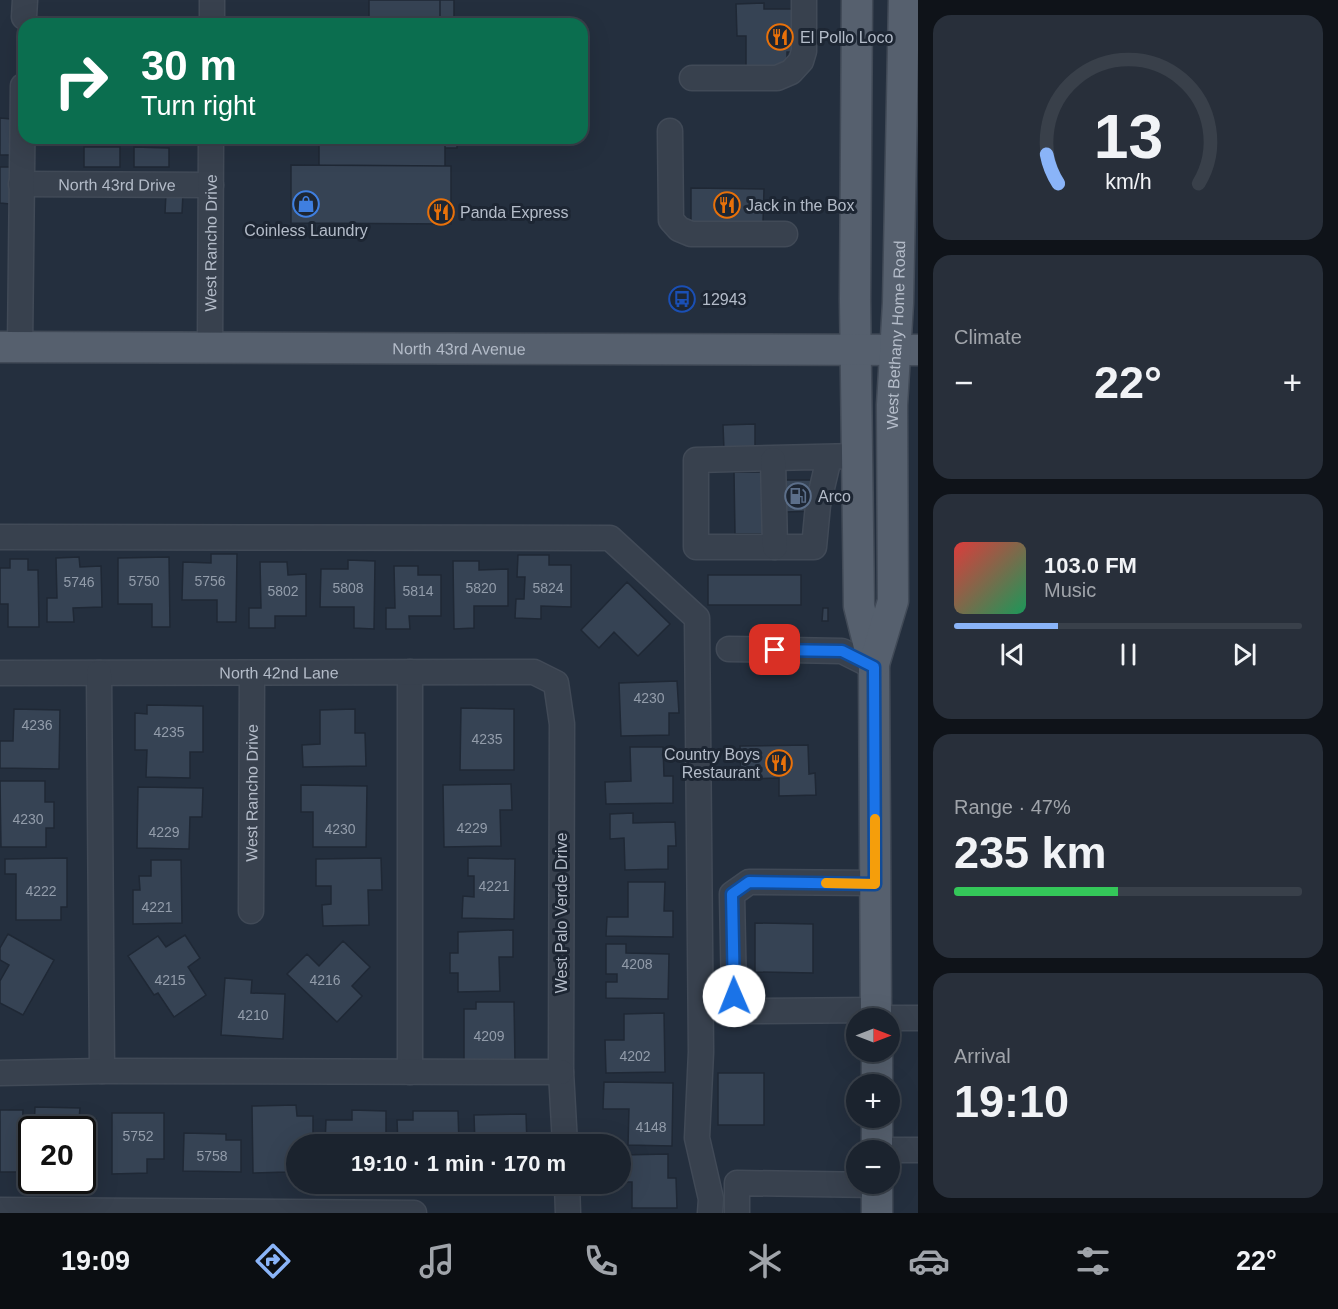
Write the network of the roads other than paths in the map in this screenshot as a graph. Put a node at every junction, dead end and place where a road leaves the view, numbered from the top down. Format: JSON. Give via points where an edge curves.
{"nodes":[{"id":1,"x":212,"y":0,"type":"edge"},
{"id":2,"x":804,"y":0,"type":"edge"},
{"id":3,"x":857,"y":0,"type":"edge"},
{"id":4,"x":904,"y":0,"type":"edge"},
{"id":5,"x":212,"y":18,"type":"edge"},
{"id":6,"x":692,"y":78,"type":"dead end"},
{"id":7,"x":670,"y":131,"type":"dead end"},
{"id":8,"x":22,"y":144,"type":"edge"},
{"id":9,"x":211,"y":144,"type":"edge"},
{"id":10,"x":21,"y":184,"type":"junction"},
{"id":11,"x":211,"y":185,"type":"junction"},
{"id":12,"x":784,"y":234,"type":"dead end"},
{"id":13,"x":10,"y":347,"type":"edge"},
{"id":14,"x":210,"y":348,"type":"junction"},
{"id":15,"x":856,"y":350,"type":"junction"},
{"id":16,"x":907,"y":350,"type":"edge"},
{"id":17,"x":843,"y":457,"type":"junction"},
{"id":18,"x":773,"y":460,"type":"junction"},
{"id":19,"x":0,"y":537,"type":"edge"},
{"id":20,"x":775,"y":547,"type":"junction"},
{"id":21,"x":729,"y":650,"type":"dead end"},
{"id":22,"x":874,"y":667,"type":"junction"},
{"id":23,"x":410,"y":672,"type":"junction"},
{"id":24,"x":0,"y":673,"type":"edge"},
{"id":25,"x":99,"y":673,"type":"junction"},
{"id":26,"x":252,"y":673,"type":"junction"},
{"id":27,"x":556,"y":683,"type":"joint"},
{"id":28,"x":875,"y":884,"type":"junction"},
{"id":29,"x":251,"y":912,"type":"dead end"},
{"id":30,"x":876,"y":1008,"type":"edge"},
{"id":31,"x":846,"y":1013,"type":"edge"},
{"id":32,"x":900,"y":1016,"type":"edge"},
{"id":33,"x":918,"y":1018,"type":"edge"},
{"id":34,"x":102,"y":1071,"type":"junction"},
{"id":35,"x":410,"y":1072,"type":"junction"},
{"id":36,"x":561,"y":1072,"type":"junction"},
{"id":37,"x":0,"y":1073,"type":"edge"},
{"id":38,"x":564,"y":1134,"type":"edge"},
{"id":39,"x":900,"y":1149,"type":"edge"},
{"id":40,"x":918,"y":1149,"type":"edge"},
{"id":41,"x":846,"y":1191,"type":"edge"},
{"id":42,"x":567,"y":1194,"type":"edge"},
{"id":43,"x":0,"y":1210,"type":"edge"},
{"id":44,"x":414,"y":1213,"type":"edge"},
{"id":45,"x":568,"y":1213,"type":"edge"},
{"id":46,"x":710,"y":1213,"type":"edge"},
{"id":47,"x":737,"y":1213,"type":"edge"}],
"edges":[{"from":1,"to":5,"type":"street"},
{"from":2,"to":6,"type":"street","via":[[804,51],[801,62],[791,72],[777,78]]},
{"from":3,"to":15,"type":"main road","name":"West Bethany Home Road"},
{"from":4,"to":16,"type":"main road","name":"West Bethany Home Road"},
{"from":7,"to":12,"type":"street","via":[[671,220],[679,229],[691,234]]},
{"from":8,"to":10,"type":"street"},
{"from":9,"to":11,"type":"street","name":"West Rancho Drive"},
{"from":10,"to":11,"type":"street","name":"North 43rd Drive"},
{"from":10,"to":13,"type":"street"},
{"from":11,"to":14,"type":"street","name":"West Rancho Drive"},
{"from":13,"to":14,"type":"main road","name":"North 43rd Avenue"},
{"from":14,"to":15,"type":"main road","name":"North 43rd Avenue"},
{"from":15,"to":16,"type":"main road","name":"North 43rd Avenue"},
{"from":15,"to":17,"type":"main road","name":"West Bethany Home Road"},
{"from":16,"to":22,"type":"main road","name":"West Bethany Home Road","via":[[892,405],[893,601]]},
{"from":17,"to":18,"type":"street"},
{"from":17,"to":20,"type":"street","via":[[818,505],[814,547]]},
{"from":17,"to":22,"type":"main road","name":"West Bethany Home Road","via":[[859,606]]},
{"from":18,"to":20,"type":"street"},
{"from":18,"to":20,"type":"street","via":[[696,460],[696,547]]},
{"from":19,"to":46,"type":"street","via":[[610,537],[697,618],[701,1052],[697,1138],[711,1199]]},
{"from":21,"to":22,"type":"street","via":[[842,651]]},
{"from":22,"to":28,"type":"main road","name":"West Bethany Home Road"},
{"from":23,"to":26,"type":"street","name":"North 42nd Lane"},
{"from":23,"to":27,"type":"street","name":"North 42nd Lane","via":[[534,672]]},
{"from":23,"to":35,"type":"street"},
{"from":24,"to":25,"type":"street","name":"North 42nd Lane"},
{"from":25,"to":26,"type":"street","name":"North 42nd Lane"},
{"from":25,"to":34,"type":"street"},
{"from":26,"to":29,"type":"street","name":"West Rancho Drive"},
{"from":27,"to":36,"type":"street","name":"West Palo Verde Drive","via":[[562,724]]},
{"from":28,"to":30,"type":"main road","name":"West Bethany Home Road"},
{"from":28,"to":31,"type":"street","via":[[749,882],[732,894],[734,996],[740,1005],[750,1011]]},
{"from":32,"to":33,"type":"street"},
{"from":34,"to":35,"type":"street"},
{"from":34,"to":37,"type":"street"},
{"from":35,"to":36,"type":"street"},
{"from":36,"to":38,"type":"street","name":"West Palo Verde Drive"},
{"from":39,"to":40,"type":"street"},
{"from":41,"to":47,"type":"street","via":[[737,1182]]},
{"from":42,"to":45,"type":"street"},
{"from":43,"to":44,"type":"street"}]}
